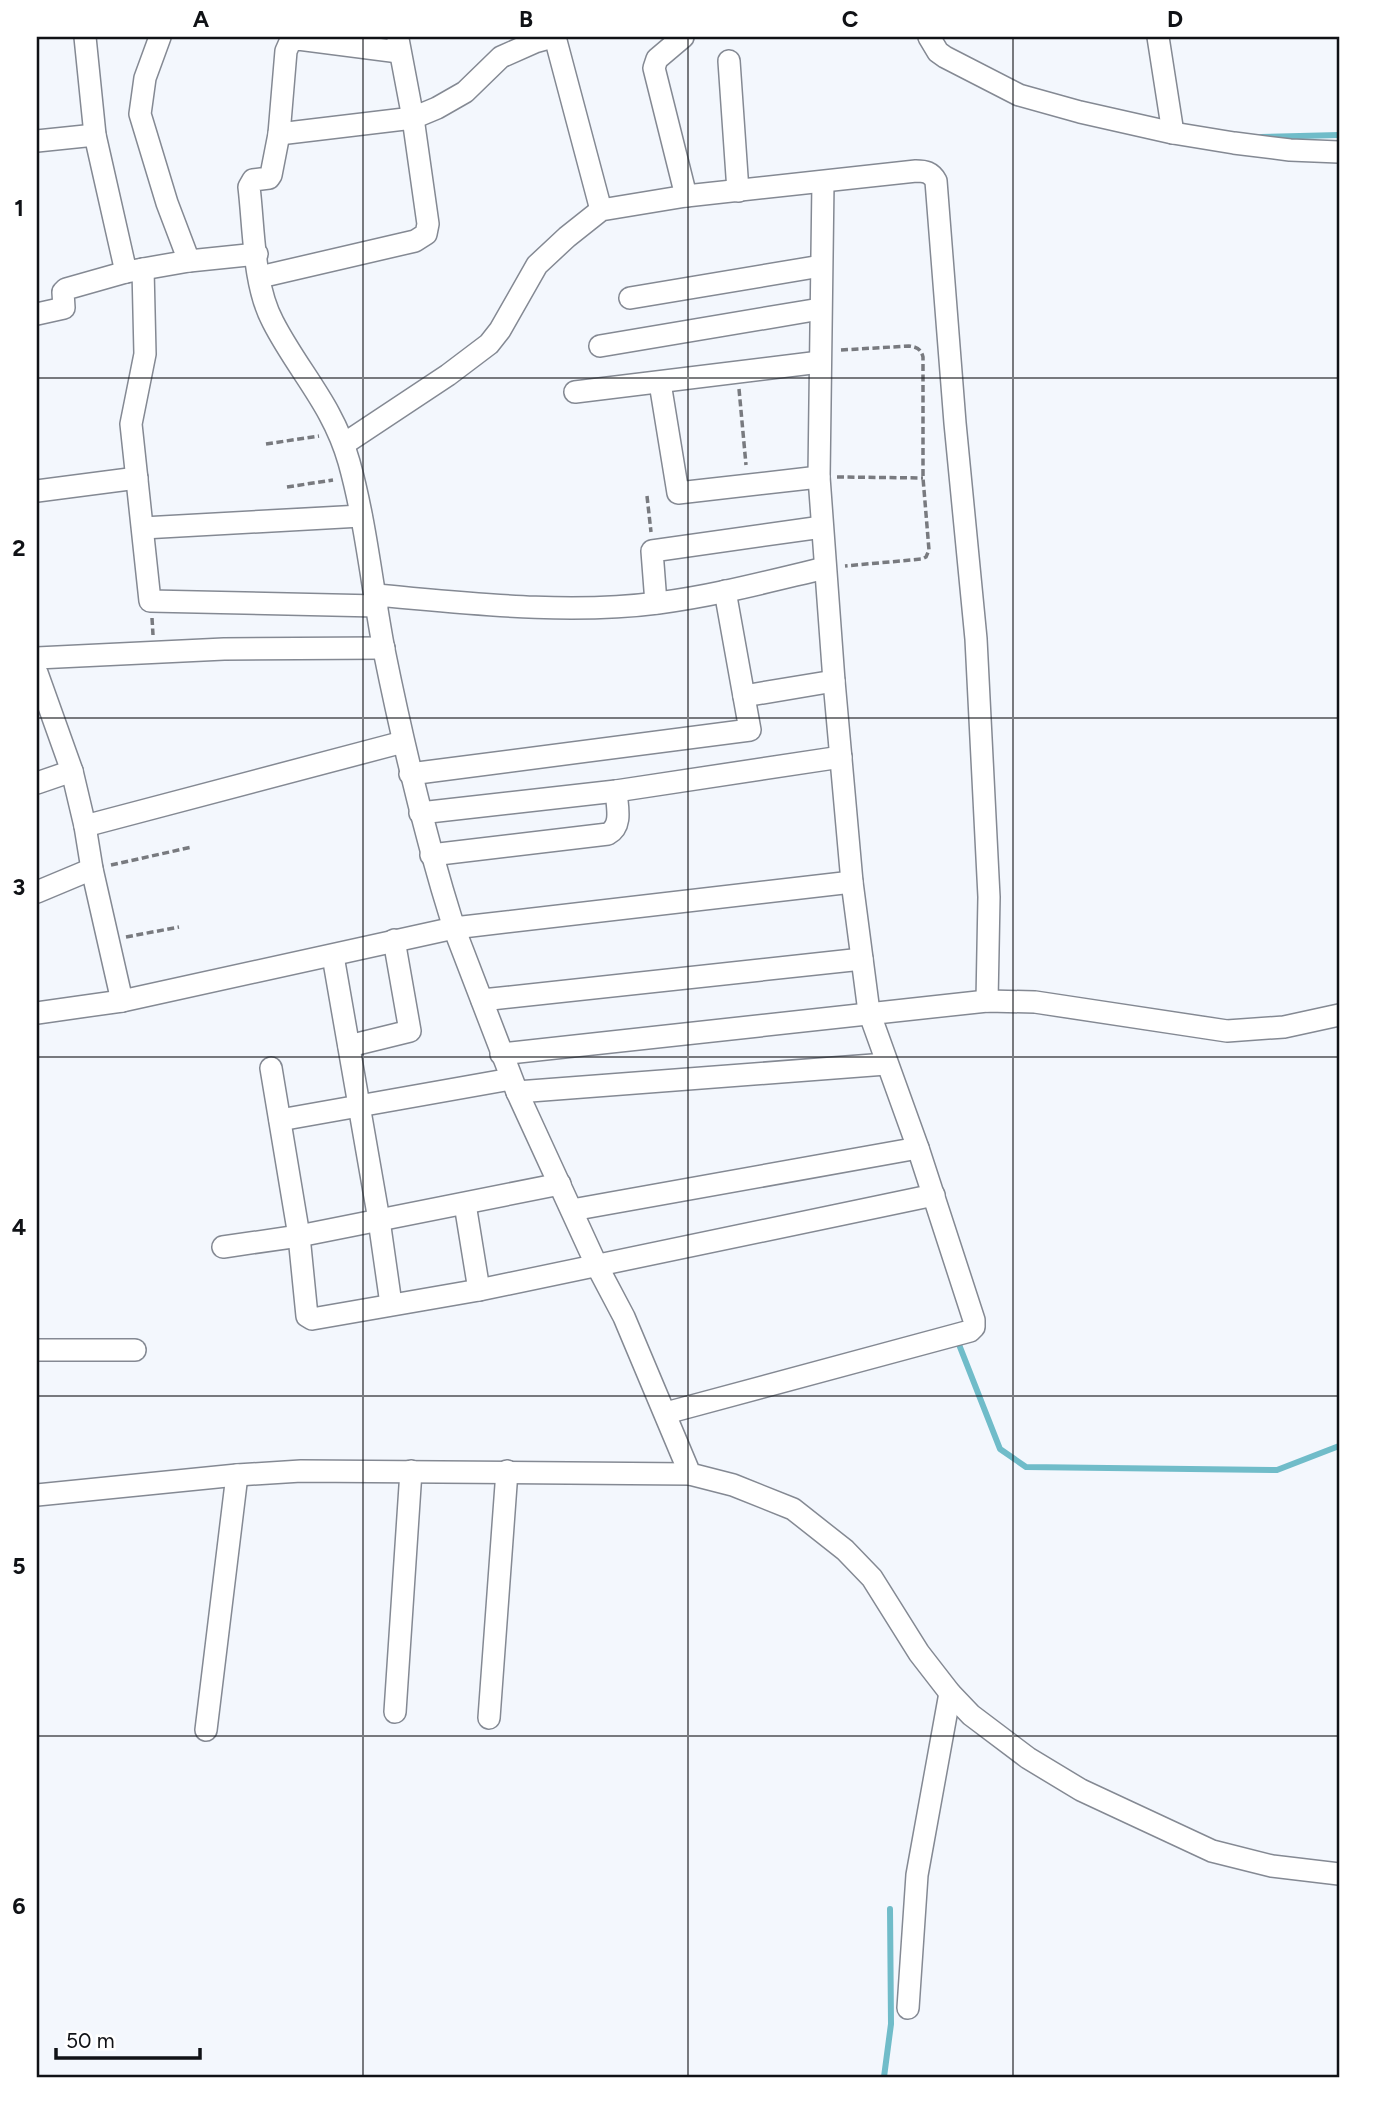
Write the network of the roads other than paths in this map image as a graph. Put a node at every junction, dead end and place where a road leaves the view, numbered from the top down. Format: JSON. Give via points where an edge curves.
{"nodes":[{"id":1,"x":85,"y":37,"type":"edge"},
{"id":2,"x":160,"y":37,"type":"edge"},
{"id":3,"x":554,"y":37,"type":"edge"},
{"id":4,"x":683,"y":37,"type":"edge"},
{"id":5,"x":929,"y":37,"type":"edge"},
{"id":6,"x":1158,"y":37,"type":"edge"},
{"id":7,"x":399,"y":44,"type":"edge"},
{"id":8,"x":730,"y":61,"type":"dead end"},
{"id":9,"x":413,"y":118,"type":"junction"},
{"id":10,"x":1173,"y":133,"type":"junction"},
{"id":11,"x":279,"y":134,"type":"junction"},
{"id":12,"x":95,"y":135,"type":"junction"},
{"id":13,"x":37,"y":141,"type":"edge"},
{"id":14,"x":1339,"y":152,"type":"edge"},
{"id":15,"x":822,"y":182,"type":"junction"},
{"id":16,"x":738,"y":191,"type":"junction"},
{"id":17,"x":686,"y":196,"type":"junction"},
{"id":18,"x":601,"y":209,"type":"junction"},
{"id":19,"x":257,"y":254,"type":"junction"},
{"id":20,"x":189,"y":261,"type":"junction"},
{"id":21,"x":821,"y":266,"type":"junction"},
{"id":22,"x":135,"y":270,"type":"junction"},
{"id":23,"x":260,"y":277,"type":"junction"},
{"id":24,"x":630,"y":299,"type":"dead end"},
{"id":25,"x":820,"y":309,"type":"junction"},
{"id":26,"x":37,"y":314,"type":"edge"},
{"id":27,"x":600,"y":346,"type":"dead end"},
{"id":28,"x":820,"y":357,"type":"junction"},
{"id":29,"x":660,"y":383,"type":"junction"},
{"id":30,"x":575,"y":392,"type":"dead end"},
{"id":31,"x":341,"y":438,"type":"junction"},
{"id":32,"x":819,"y":477,"type":"junction"},
{"id":33,"x":137,"y":478,"type":"junction"},
{"id":34,"x":37,"y":491,"type":"edge"},
{"id":35,"x":361,"y":516,"type":"junction"},
{"id":36,"x":822,"y":527,"type":"junction"},
{"id":37,"x":143,"y":528,"type":"junction"},
{"id":38,"x":825,"y":568,"type":"junction"},
{"id":39,"x":725,"y":591,"type":"junction"},
{"id":40,"x":376,"y":601,"type":"junction"},
{"id":41,"x":656,"y":603,"type":"junction"},
{"id":42,"x":384,"y":648,"type":"junction"},
{"id":43,"x":37,"y":658,"type":"edge"},
{"id":44,"x":37,"y":673,"type":"edge"},
{"id":45,"x":834,"y":681,"type":"junction"},
{"id":46,"x":744,"y":696,"type":"junction"},
{"id":47,"x":403,"y":742,"type":"junction"},
{"id":48,"x":841,"y":757,"type":"junction"},
{"id":49,"x":72,"y":771,"type":"junction"},
{"id":50,"x":410,"y":774,"type":"junction"},
{"id":51,"x":37,"y":783,"type":"edge"},
{"id":52,"x":616,"y":791,"type":"junction"},
{"id":53,"x":421,"y":813,"type":"junction"},
{"id":54,"x":85,"y":826,"type":"junction"},
{"id":55,"x":431,"y":855,"type":"junction"},
{"id":56,"x":92,"y":869,"type":"junction"},
{"id":57,"x":852,"y":882,"type":"junction"},
{"id":58,"x":37,"y":892,"type":"edge"},
{"id":59,"x":454,"y":928,"type":"junction"},
{"id":60,"x":394,"y":940,"type":"junction"},
{"id":61,"x":332,"y":956,"type":"junction"},
{"id":62,"x":862,"y":959,"type":"junction"},
{"id":63,"x":482,"y":1000,"type":"junction"},
{"id":64,"x":122,"y":1001,"type":"junction"},
{"id":65,"x":988,"y":1001,"type":"junction"},
{"id":66,"x":869,"y":1012,"type":"junction"},
{"id":67,"x":37,"y":1013,"type":"edge"},
{"id":68,"x":1339,"y":1015,"type":"edge"},
{"id":69,"x":349,"y":1046,"type":"junction"},
{"id":70,"x":501,"y":1054,"type":"junction"},
{"id":71,"x":886,"y":1064,"type":"junction"},
{"id":72,"x":271,"y":1068,"type":"dead end"},
{"id":73,"x":514,"y":1086,"type":"junction"},
{"id":74,"x":359,"y":1105,"type":"junction"},
{"id":75,"x":280,"y":1120,"type":"junction"},
{"id":76,"x":918,"y":1148,"type":"junction"},
{"id":77,"x":559,"y":1184,"type":"junction"},
{"id":78,"x":934,"y":1195,"type":"junction"},
{"id":79,"x":465,"y":1204,"type":"junction"},
{"id":80,"x":572,"y":1210,"type":"junction"},
{"id":81,"x":379,"y":1220,"type":"junction"},
{"id":82,"x":299,"y":1236,"type":"junction"},
{"id":83,"x":223,"y":1247,"type":"dead end"},
{"id":84,"x":596,"y":1264,"type":"junction"},
{"id":85,"x":479,"y":1290,"type":"junction"},
{"id":86,"x":391,"y":1304,"type":"junction"},
{"id":87,"x":37,"y":1350,"type":"edge"},
{"id":88,"x":135,"y":1350,"type":"dead end"},
{"id":89,"x":666,"y":1413,"type":"junction"},
{"id":90,"x":411,"y":1471,"type":"junction"},
{"id":91,"x":508,"y":1471,"type":"junction"},
{"id":92,"x":691,"y":1474,"type":"junction"},
{"id":93,"x":237,"y":1475,"type":"junction"},
{"id":94,"x":37,"y":1495,"type":"edge"},
{"id":95,"x":950,"y":1693,"type":"junction"},
{"id":96,"x":395,"y":1712,"type":"dead end"},
{"id":97,"x":489,"y":1718,"type":"dead end"},
{"id":98,"x":206,"y":1730,"type":"dead end"},
{"id":99,"x":1339,"y":1874,"type":"edge"},
{"id":100,"x":908,"y":2008,"type":"dead end"}],
"edges":[{"from":1,"to":12,"type":"street"},
{"from":2,"to":20,"type":"street","via":[[145,78],[140,114]]},
{"from":3,"to":9,"type":"street","via":[[500,57],[465,92]]},
{"from":3,"to":18,"type":"street"},
{"from":4,"to":17,"type":"street","via":[[657,59],[654,68]]},
{"from":5,"to":10,"type":"street","via":[[945,57],[1019,95]]},
{"from":6,"to":10,"type":"street"},
{"from":7,"to":9,"type":"street"},
{"from":7,"to":11,"type":"street","via":[[290,42]]},
{"from":8,"to":16,"type":"street"},
{"from":9,"to":11,"type":"street"},
{"from":9,"to":23,"type":"street","via":[[429,224],[426,234],[415,242]]},
{"from":10,"to":14,"type":"street","via":[[1290,150]]},
{"from":11,"to":19,"type":"street","via":[[270,176],[253,180],[249,187]]},
{"from":12,"to":13,"type":"street"},
{"from":12,"to":22,"type":"street"},
{"from":15,"to":16,"type":"street"},
{"from":15,"to":21,"type":"street"},
{"from":15,"to":65,"type":"street","via":[[916,171],[929,173],[936,181],[977,648],[989,897]]},
{"from":16,"to":17,"type":"street"},
{"from":17,"to":18,"type":"street"},
{"from":18,"to":31,"type":"street","via":[[537,265],[489,344],[447,375]]},
{"from":19,"to":20,"type":"street"},
{"from":19,"to":23,"type":"street"},
{"from":20,"to":22,"type":"street"},
{"from":21,"to":24,"type":"street"},
{"from":21,"to":25,"type":"street"},
{"from":22,"to":26,"type":"street","via":[[66,289],[64,308]]},
{"from":22,"to":33,"type":"street","via":[[145,354],[131,424]]},
{"from":23,"to":31,"type":"street","via":[[273,323],[318,392]]},
{"from":25,"to":27,"type":"street"},
{"from":25,"to":28,"type":"street"},
{"from":28,"to":29,"type":"street"},
{"from":28,"to":32,"type":"street"},
{"from":29,"to":30,"type":"street"},
{"from":29,"to":32,"type":"street","via":[[678,493]]},
{"from":31,"to":35,"type":"street"},
{"from":32,"to":36,"type":"street"},
{"from":33,"to":34,"type":"street"},
{"from":33,"to":37,"type":"street"},
{"from":35,"to":37,"type":"street"},
{"from":35,"to":40,"type":"street"},
{"from":36,"to":38,"type":"street"},
{"from":36,"to":41,"type":"street","via":[[652,551]]},
{"from":37,"to":40,"type":"street","via":[[150,601]]},
{"from":38,"to":39,"type":"street"},
{"from":38,"to":45,"type":"street"},
{"from":39,"to":41,"type":"street"},
{"from":39,"to":46,"type":"street"},
{"from":40,"to":41,"type":"street","via":[[579,607]]},
{"from":40,"to":42,"type":"street"},
{"from":42,"to":43,"type":"street","via":[[155,651]]},
{"from":42,"to":47,"type":"street"},
{"from":44,"to":49,"type":"street"},
{"from":45,"to":46,"type":"street"},
{"from":45,"to":48,"type":"street"},
{"from":46,"to":50,"type":"street","via":[[750,730]]},
{"from":47,"to":50,"type":"street"},
{"from":47,"to":54,"type":"street"},
{"from":48,"to":52,"type":"street"},
{"from":48,"to":57,"type":"street"},
{"from":49,"to":51,"type":"street"},
{"from":49,"to":54,"type":"street"},
{"from":50,"to":53,"type":"street"},
{"from":52,"to":53,"type":"street"},
{"from":52,"to":55,"type":"street","via":[[618,823],[612,833]]},
{"from":53,"to":55,"type":"street"},
{"from":54,"to":56,"type":"street"},
{"from":55,"to":59,"type":"street"},
{"from":56,"to":58,"type":"street"},
{"from":56,"to":64,"type":"street"},
{"from":57,"to":59,"type":"street"},
{"from":57,"to":62,"type":"street"},
{"from":59,"to":60,"type":"street"},
{"from":59,"to":63,"type":"street"},
{"from":60,"to":61,"type":"street"},
{"from":60,"to":69,"type":"street","via":[[410,1031]]},
{"from":61,"to":64,"type":"street"},
{"from":61,"to":69,"type":"street"},
{"from":62,"to":63,"type":"street"},
{"from":62,"to":66,"type":"street"},
{"from":63,"to":70,"type":"street"},
{"from":64,"to":67,"type":"street"},
{"from":65,"to":66,"type":"street"},
{"from":65,"to":68,"type":"street","via":[[1035,1002],[1227,1031],[1284,1027]]},
{"from":66,"to":70,"type":"street"},
{"from":66,"to":71,"type":"street"},
{"from":69,"to":74,"type":"street"},
{"from":70,"to":73,"type":"street"},
{"from":71,"to":73,"type":"street"},
{"from":71,"to":76,"type":"street"},
{"from":72,"to":75,"type":"street"},
{"from":73,"to":74,"type":"street"},
{"from":73,"to":77,"type":"street"},
{"from":74,"to":75,"type":"street"},
{"from":74,"to":81,"type":"street"},
{"from":75,"to":82,"type":"street"},
{"from":76,"to":78,"type":"street"},
{"from":76,"to":80,"type":"street"},
{"from":77,"to":79,"type":"street"},
{"from":77,"to":80,"type":"street"},
{"from":78,"to":84,"type":"street"},
{"from":78,"to":89,"type":"street","via":[[974,1320],[970,1331]]},
{"from":79,"to":81,"type":"street"},
{"from":79,"to":85,"type":"street"},
{"from":80,"to":84,"type":"street"},
{"from":81,"to":82,"type":"street"},
{"from":81,"to":86,"type":"street"},
{"from":82,"to":83,"type":"street"},
{"from":82,"to":86,"type":"street","via":[[308,1318]]},
{"from":84,"to":85,"type":"street"},
{"from":84,"to":89,"type":"street"},
{"from":85,"to":86,"type":"street"},
{"from":87,"to":88,"type":"street"},
{"from":89,"to":92,"type":"street"},
{"from":90,"to":91,"type":"street"},
{"from":90,"to":93,"type":"street"},
{"from":90,"to":96,"type":"street"},
{"from":91,"to":92,"type":"street"},
{"from":91,"to":97,"type":"street"},
{"from":92,"to":95,"type":"street","via":[[793,1509],[845,1550],[872,1578]]},
{"from":93,"to":94,"type":"street"},
{"from":93,"to":98,"type":"street"},
{"from":95,"to":99,"type":"street","via":[[1028,1758],[1145,1822],[1212,1851],[1272,1866]]},
{"from":95,"to":100,"type":"street","via":[[917,1875]]}]}
